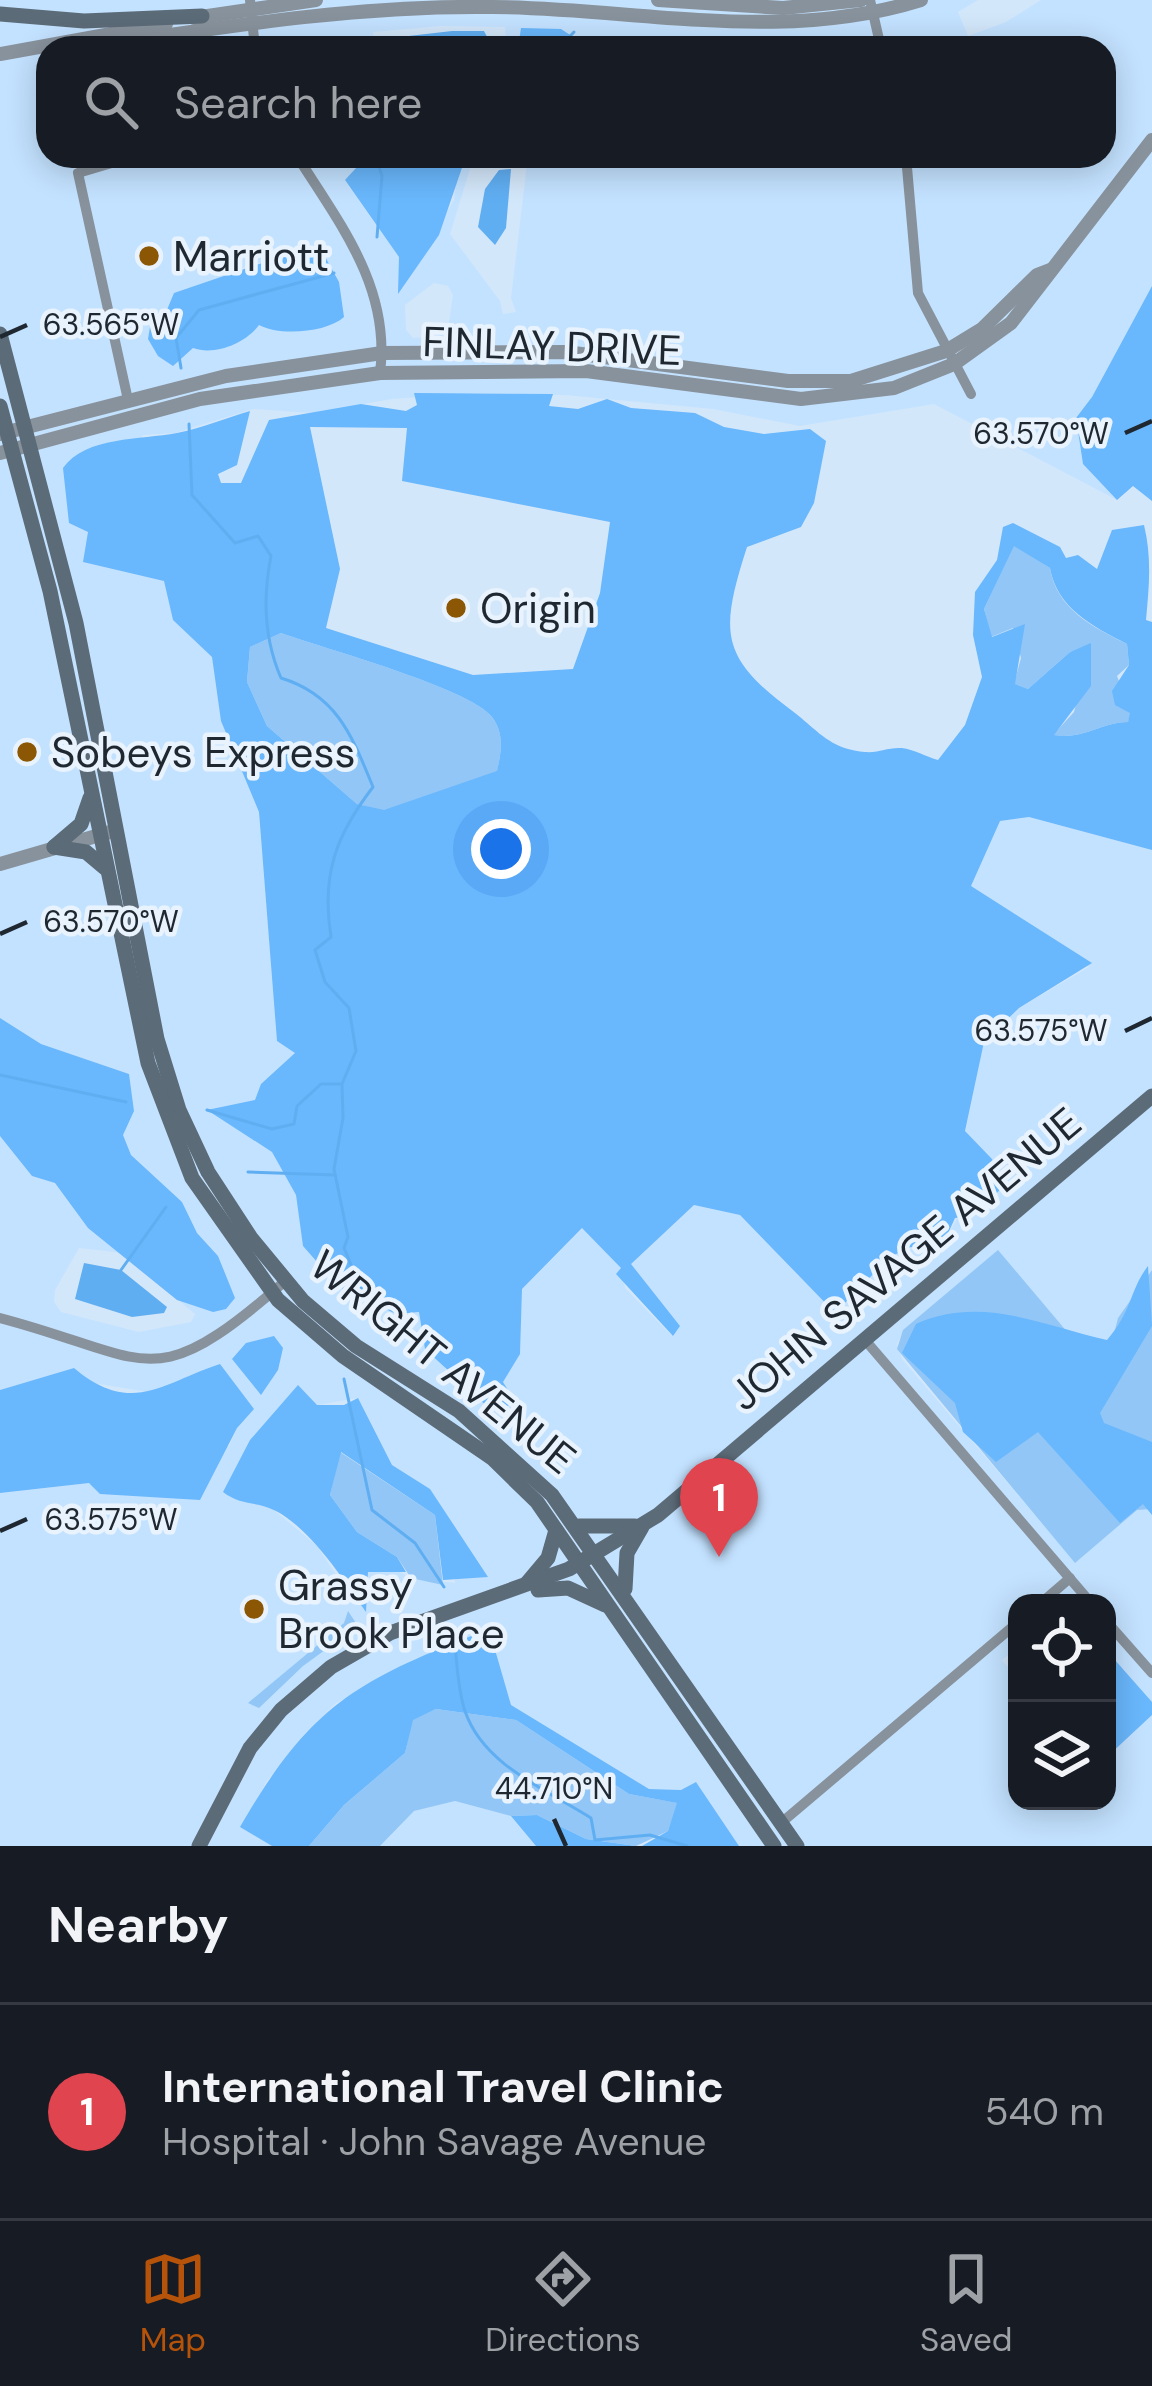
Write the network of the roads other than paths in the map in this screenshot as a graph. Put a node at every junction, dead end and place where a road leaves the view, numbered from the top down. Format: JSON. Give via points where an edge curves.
{"nodes":[{"id":1,"x":316,"y":0,"type":"edge"},
{"id":2,"x":921,"y":0,"type":"edge"},
{"id":3,"x":490,"y":3,"type":"edge"},
{"id":4,"x":868,"y":4,"type":"edge"},
{"id":5,"x":658,"y":5,"type":"edge"},
{"id":6,"x":252,"y":10,"type":"edge"},
{"id":7,"x":0,"y":14,"type":"edge"},
{"id":8,"x":202,"y":16,"type":"junction"},
{"id":9,"x":96,"y":36,"type":"edge"},
{"id":10,"x":135,"y":36,"type":"edge"},
{"id":11,"x":877,"y":36,"type":"edge"},
{"id":12,"x":36,"y":47,"type":"edge"},
{"id":13,"x":36,"y":53,"type":"edge"},
{"id":14,"x":1,"y":54,"type":"edge"},
{"id":15,"x":1152,"y":140,"type":"edge"},
{"id":16,"x":95,"y":168,"type":"edge"},
{"id":17,"x":304,"y":168,"type":"edge"},
{"id":18,"x":908,"y":168,"type":"edge"},
{"id":19,"x":0,"y":334,"type":"edge"},
{"id":20,"x":382,"y":353,"type":"junction"},
{"id":21,"x":950,"y":357,"type":"junction"},
{"id":22,"x":380,"y":373,"type":"junction"},
{"id":23,"x":971,"y":394,"type":"dead end"},
{"id":24,"x":128,"y":400,"type":"junction"},
{"id":25,"x":0,"y":406,"type":"edge"},
{"id":26,"x":3,"y":433,"type":"edge"},
{"id":27,"x":27,"y":436,"type":"junction"},
{"id":28,"x":6,"y":452,"type":"edge"},
{"id":29,"x":91,"y":795,"type":"junction"},
{"id":30,"x":117,"y":830,"type":"junction"},
{"id":31,"x":99,"y":834,"type":"junction"},
{"id":32,"x":54,"y":847,"type":"junction"},
{"id":33,"x":0,"y":865,"type":"edge"},
{"id":34,"x":107,"y":870,"type":"junction"},
{"id":35,"x":1152,"y":1096,"type":"edge"},
{"id":36,"x":278,"y":1287,"type":"junction"},
{"id":37,"x":0,"y":1318,"type":"edge"},
{"id":38,"x":865,"y":1340,"type":"junction"},
{"id":39,"x":644,"y":1525,"type":"junction"},
{"id":40,"x":578,"y":1526,"type":"junction"},
{"id":41,"x":556,"y":1530,"type":"junction"},
{"id":42,"x":597,"y":1554,"type":"junction"},
{"id":43,"x":581,"y":1563,"type":"junction"},
{"id":44,"x":1070,"y":1578,"type":"junction"},
{"id":45,"x":1051,"y":1594,"type":"edge"},
{"id":46,"x":1083,"y":1594,"type":"edge"},
{"id":47,"x":502,"y":1596,"type":"junction"},
{"id":48,"x":626,"y":1596,"type":"junction"},
{"id":49,"x":613,"y":1610,"type":"junction"},
{"id":50,"x":1008,"y":1631,"type":"edge"},
{"id":51,"x":1116,"y":1632,"type":"edge"},
{"id":52,"x":1152,"y":1673,"type":"edge"},
{"id":53,"x":781,"y":1823,"type":"junction"},
{"id":54,"x":199,"y":1846,"type":"edge"},
{"id":55,"x":774,"y":1846,"type":"edge"},
{"id":56,"x":797,"y":1846,"type":"edge"}],
"edges":[{"from":1,"to":6,"type":"street"},
{"from":2,"to":4,"type":"street"},
{"from":3,"to":5,"type":"street"},
{"from":3,"to":6,"type":"street"},
{"from":4,"to":5,"type":"street"},
{"from":4,"to":11,"type":"street"},
{"from":6,"to":8,"type":"street"},
{"from":6,"to":10,"type":"street"},
{"from":7,"to":8,"type":"main road","via":[[84,21]]},
{"from":8,"to":9,"type":"street"},
{"from":12,"to":14,"type":"street"},
{"from":13,"to":14,"type":"street"},
{"from":15,"to":21,"type":"street","name":"FINLAY DRIVE","via":[[1050,271]]},
{"from":16,"to":24,"type":"street","via":[[78,173]]},
{"from":17,"to":20,"type":"street","via":[[371,278]]},
{"from":18,"to":21,"type":"street","via":[[918,293]]},
{"from":19,"to":27,"type":"main road","name":"WRIGHT AVENUE"},
{"from":20,"to":21,"type":"street","name":"FINLAY DRIVE","via":[[582,353],[820,383]]},
{"from":20,"to":22,"type":"street"},
{"from":20,"to":24,"type":"street","name":"FINLAY DRIVE","via":[[288,364]]},
{"from":21,"to":22,"type":"street","name":"FINLAY DRIVE","via":[[894,388],[817,399],[586,371]]},
{"from":21,"to":23,"type":"street"},
{"from":22,"to":27,"type":"street","name":"FINLAY DRIVE","via":[[214,396]]},
{"from":24,"to":27,"type":"street","name":"FINLAY DRIVE"},
{"from":25,"to":26,"type":"main road","name":"WRIGHT AVENUE"},
{"from":26,"to":27,"type":"street","name":"FINLAY DRIVE"},
{"from":26,"to":28,"type":"main road","name":"WRIGHT AVENUE"},
{"from":27,"to":28,"type":"street","name":"FINLAY DRIVE"},
{"from":27,"to":30,"type":"main road","name":"WRIGHT AVENUE","via":[[68,586]]},
{"from":28,"to":29,"type":"main road","name":"WRIGHT AVENUE","via":[[50,591]]},
{"from":29,"to":31,"type":"main road","name":"WRIGHT AVENUE"},
{"from":29,"to":32,"type":"main road","via":[[81,824]]},
{"from":30,"to":31,"type":"street"},
{"from":30,"to":36,"type":"main road","name":"WRIGHT AVENUE","via":[[157,1039],[179,1110]]},
{"from":31,"to":32,"type":"street"},
{"from":31,"to":34,"type":"main road","name":"WRIGHT AVENUE"},
{"from":32,"to":33,"type":"street"},
{"from":32,"to":34,"type":"main road","via":[[86,852]]},
{"from":34,"to":36,"type":"main road","name":"WRIGHT AVENUE","via":[[148,1063],[175,1142],[214,1216]]},
{"from":35,"to":38,"type":"main road","name":"JOHN SAVAGE AVENUE"},
{"from":36,"to":37,"type":"street","via":[[203,1346],[160,1360],[116,1358]]},
{"from":36,"to":40,"type":"main road","name":"WRIGHT AVENUE","via":[[492,1437]]},
{"from":36,"to":41,"type":"main road","name":"WRIGHT AVENUE","via":[[343,1356],[492,1458]]},
{"from":38,"to":39,"type":"main road","name":"JOHN SAVAGE AVENUE"},
{"from":38,"to":44,"type":"street"},
{"from":39,"to":40,"type":"main road"},
{"from":39,"to":42,"type":"main road","name":"JOHN SAVAGE AVENUE"},
{"from":39,"to":48,"type":"main road","via":[[627,1553]]},
{"from":40,"to":42,"type":"main road","name":"WRIGHT AVENUE"},
{"from":41,"to":43,"type":"main road","name":"WRIGHT AVENUE"},
{"from":41,"to":47,"type":"main road","via":[[544,1566]]},
{"from":42,"to":43,"type":"main road","name":"JOHN SAVAGE AVENUE"},
{"from":42,"to":48,"type":"main road","name":"WRIGHT AVENUE"},
{"from":43,"to":47,"type":"main road","name":"JOHN SAVAGE AVENUE"},
{"from":43,"to":49,"type":"main road","name":"WRIGHT AVENUE"},
{"from":44,"to":45,"type":"street"},
{"from":44,"to":46,"type":"street"},
{"from":47,"to":49,"type":"main road","via":[[568,1588]]},
{"from":47,"to":54,"type":"main road","name":"JOHN SAVAGE AVENUE","via":[[390,1633],[318,1677],[250,1748]]},
{"from":48,"to":53,"type":"main road","name":"WRIGHT AVENUE"},
{"from":49,"to":55,"type":"main road","name":"WRIGHT AVENUE"},
{"from":50,"to":53,"type":"street"},
{"from":51,"to":52,"type":"street"},
{"from":53,"to":56,"type":"main road","name":"WRIGHT AVENUE"}]}
